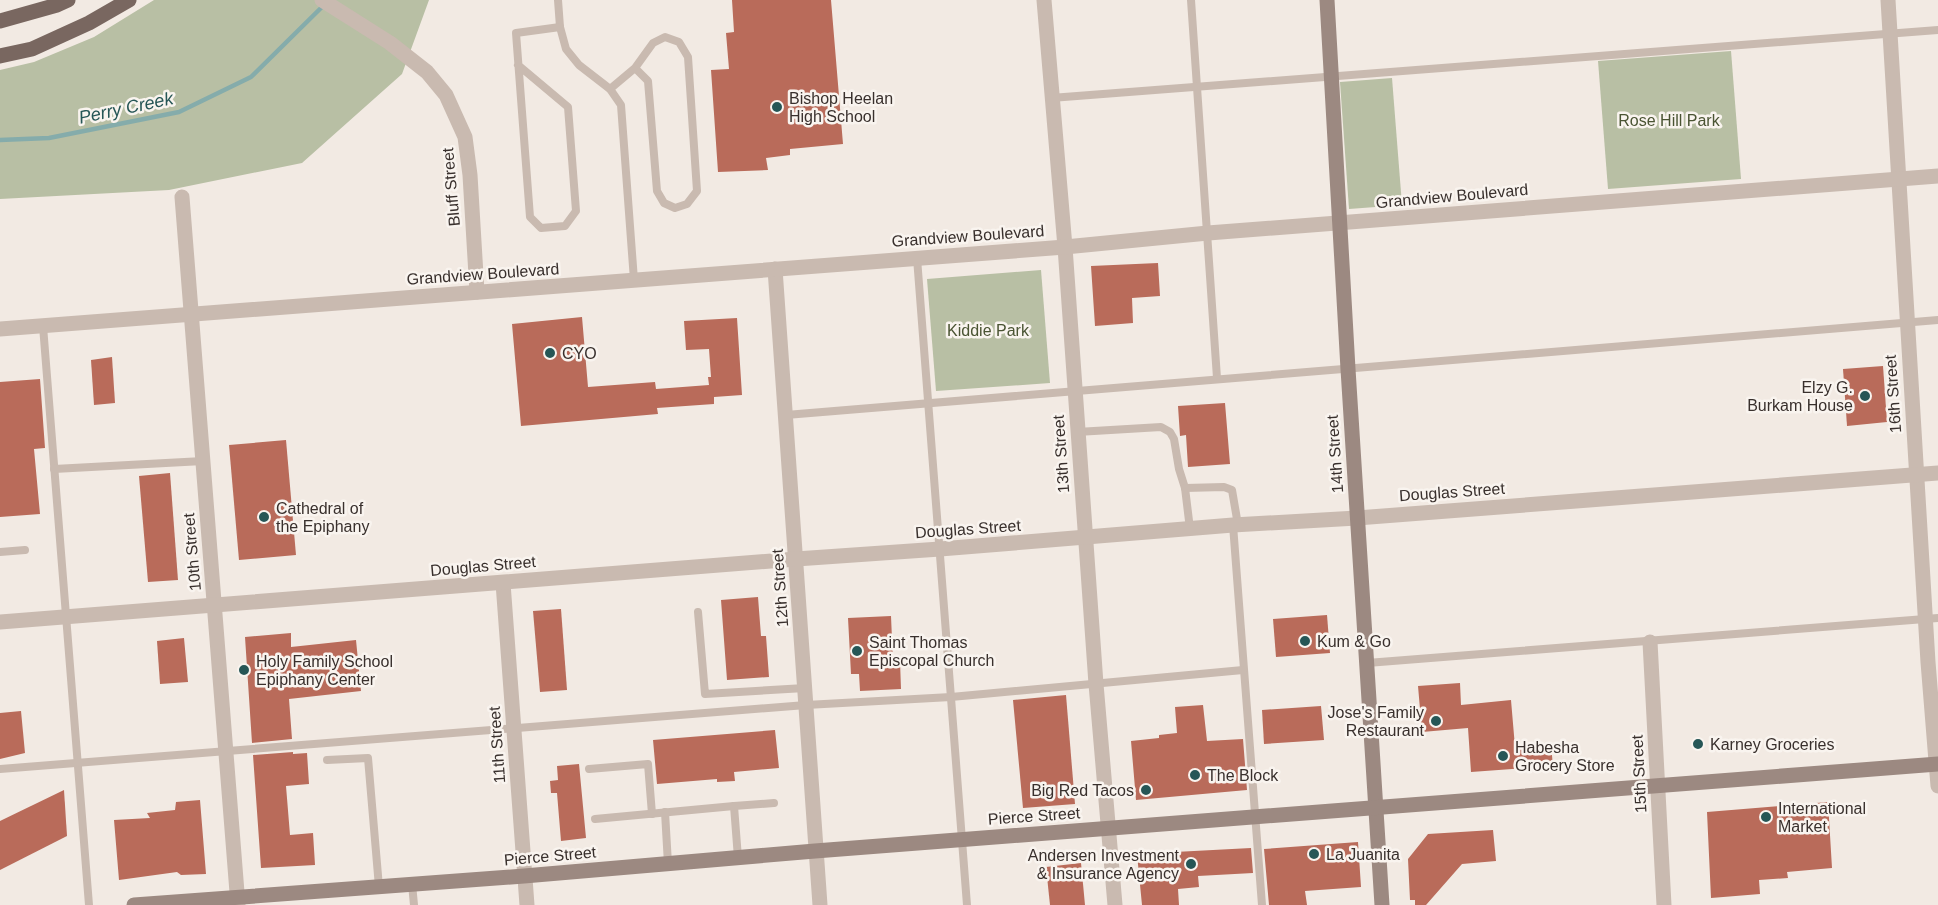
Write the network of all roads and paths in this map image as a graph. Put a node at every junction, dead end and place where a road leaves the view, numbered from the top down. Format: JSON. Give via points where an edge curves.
{"nodes":[{"id":1,"x":68,"y":0,"type":"edge"},
{"id":2,"x":129,"y":0,"type":"edge"},
{"id":3,"x":322,"y":0,"type":"edge"},
{"id":4,"x":558,"y":0,"type":"edge"},
{"id":5,"x":1044,"y":0,"type":"edge"},
{"id":6,"x":1191,"y":0,"type":"edge"},
{"id":7,"x":1327,"y":0,"type":"edge"},
{"id":8,"x":1888,"y":0,"type":"edge"},
{"id":9,"x":0,"y":21,"type":"edge"},
{"id":10,"x":560,"y":27,"type":"junction"},
{"id":11,"x":1938,"y":30,"type":"edge"},
{"id":12,"x":1889,"y":34,"type":"junction"},
{"id":13,"x":0,"y":56,"type":"edge"},
{"id":14,"x":518,"y":65,"type":"junction"},
{"id":15,"x":635,"y":68,"type":"junction"},
{"id":16,"x":1333,"y":77,"type":"junction"},
{"id":17,"x":1198,"y":87,"type":"junction"},
{"id":18,"x":610,"y":88,"type":"junction"},
{"id":19,"x":1051,"y":98,"type":"junction"},
{"id":20,"x":1938,"y":176,"type":"edge"},
{"id":21,"x":1900,"y":178,"type":"junction"},
{"id":22,"x":182,"y":197,"type":"dead end"},
{"id":23,"x":1341,"y":222,"type":"junction"},
{"id":24,"x":1208,"y":233,"type":"junction"},
{"id":25,"x":1065,"y":247,"type":"junction"},
{"id":26,"x":916,"y":258,"type":"junction"},
{"id":27,"x":775,"y":269,"type":"junction"},
{"id":28,"x":634,"y":280,"type":"junction"},
{"id":29,"x":477,"y":292,"type":"junction"},
{"id":30,"x":191,"y":315,"type":"junction"},
{"id":31,"x":1938,"y":320,"type":"edge"},
{"id":32,"x":1907,"y":322,"type":"junction"},
{"id":33,"x":43,"y":326,"type":"junction"},
{"id":34,"x":0,"y":329,"type":"edge"},
{"id":35,"x":1348,"y":369,"type":"junction"},
{"id":36,"x":1217,"y":378,"type":"junction"},
{"id":37,"x":1074,"y":392,"type":"junction"},
{"id":38,"x":928,"y":402,"type":"junction"},
{"id":39,"x":786,"y":415,"type":"junction"},
{"id":40,"x":1077,"y":432,"type":"junction"},
{"id":41,"x":203,"y":461,"type":"junction"},
{"id":42,"x":54,"y":469,"type":"junction"},
{"id":43,"x":1938,"y":473,"type":"edge"},
{"id":44,"x":1916,"y":474,"type":"junction"},
{"id":45,"x":1185,"y":488,"type":"junction"},
{"id":46,"x":1357,"y":518,"type":"junction"},
{"id":47,"x":1235,"y":525,"type":"junction"},
{"id":48,"x":1190,"y":529,"type":"junction"},
{"id":49,"x":1085,"y":538,"type":"junction"},
{"id":50,"x":940,"y":549,"type":"junction"},
{"id":51,"x":25,"y":550,"type":"dead end"},
{"id":52,"x":0,"y":552,"type":"edge"},
{"id":53,"x":796,"y":559,"type":"junction"},
{"id":54,"x":502,"y":583,"type":"junction"},
{"id":55,"x":214,"y":605,"type":"junction"},
{"id":56,"x":698,"y":612,"type":"dead end"},
{"id":57,"x":65,"y":617,"type":"junction"},
{"id":58,"x":1932,"y":618,"type":"edge"},
{"id":59,"x":0,"y":622,"type":"edge"},
{"id":60,"x":1650,"y":642,"type":"junction"},
{"id":61,"x":1367,"y":663,"type":"junction"},
{"id":62,"x":1243,"y":670,"type":"junction"},
{"id":63,"x":1096,"y":684,"type":"junction"},
{"id":64,"x":805,"y":688,"type":"junction"},
{"id":65,"x":951,"y":696,"type":"junction"},
{"id":66,"x":806,"y":705,"type":"junction"},
{"id":67,"x":514,"y":730,"type":"junction"},
{"id":68,"x":226,"y":751,"type":"junction"},
{"id":69,"x":327,"y":760,"type":"dead end"},
{"id":70,"x":78,"y":762,"type":"junction"},
{"id":71,"x":1938,"y":764,"type":"edge"},
{"id":72,"x":0,"y":769,"type":"edge"},
{"id":73,"x":589,"y":769,"type":"dead end"},
{"id":74,"x":1657,"y":786,"type":"junction"},
{"id":75,"x":1938,"y":786,"type":"edge"},
{"id":76,"x":774,"y":803,"type":"dead end"},
{"id":77,"x":735,"y":806,"type":"junction"},
{"id":78,"x":1375,"y":807,"type":"junction"},
{"id":79,"x":665,"y":812,"type":"junction"},
{"id":80,"x":651,"y":814,"type":"junction"},
{"id":81,"x":1254,"y":818,"type":"junction"},
{"id":82,"x":595,"y":819,"type":"dead end"},
{"id":83,"x":1109,"y":828,"type":"junction"},
{"id":84,"x":962,"y":840,"type":"junction"},
{"id":85,"x":815,"y":851,"type":"junction"},
{"id":86,"x":738,"y":858,"type":"junction"},
{"id":87,"x":668,"y":864,"type":"junction"},
{"id":88,"x":524,"y":876,"type":"junction"},
{"id":89,"x":412,"y":884,"type":"junction"},
{"id":90,"x":379,"y":887,"type":"junction"},
{"id":91,"x":238,"y":901,"type":"edge"},
{"id":92,"x":89,"y":905,"type":"edge"},
{"id":93,"x":134,"y":905,"type":"edge"},
{"id":94,"x":414,"y":905,"type":"edge"},
{"id":95,"x":527,"y":905,"type":"edge"},
{"id":96,"x":820,"y":905,"type":"edge"},
{"id":97,"x":967,"y":905,"type":"edge"},
{"id":98,"x":1115,"y":905,"type":"edge"},
{"id":99,"x":1262,"y":905,"type":"edge"},
{"id":100,"x":1382,"y":905,"type":"edge"},
{"id":101,"x":1664,"y":905,"type":"edge"}],
"edges":[{"from":1,"to":9,"type":"main road"},
{"from":2,"to":13,"type":"main road","via":[[32,49]]},
{"from":3,"to":29,"type":"street","name":"Bluff Street","via":[[390,43],[426,72],[446,95],[465,137]]},
{"from":4,"to":10,"type":"lane"},
{"from":5,"to":19,"type":"street","name":"13th Street"},
{"from":6,"to":17,"type":"lane"},
{"from":7,"to":16,"type":"main road","name":"14th Street"},
{"from":8,"to":12,"type":"street","name":"16th Street"},
{"from":10,"to":14,"type":"lane","via":[[516,33]]},
{"from":10,"to":18,"type":"lane","via":[[566,49],[579,65]]},
{"from":11,"to":12,"type":"lane"},
{"from":12,"to":16,"type":"lane"},
{"from":12,"to":21,"type":"street","name":"16th Street"},
{"from":14,"to":14,"type":"lane","via":[[530,217],[541,228],[565,226],[576,211],[568,107]]},
{"from":15,"to":15,"type":"lane","via":[[648,81],[657,191],[664,203],[675,208],[687,204],[697,190],[688,57],[679,42],[665,38],[653,43]]},
{"from":15,"to":18,"type":"lane"},
{"from":16,"to":17,"type":"lane"},
{"from":16,"to":23,"type":"main road","name":"14th Street"},
{"from":17,"to":19,"type":"lane"},
{"from":17,"to":24,"type":"lane"},
{"from":18,"to":28,"type":"lane","via":[[621,105]]},
{"from":19,"to":25,"type":"street","name":"13th Street"},
{"from":20,"to":21,"type":"street","name":"Grandview Boulevard"},
{"from":21,"to":23,"type":"street","name":"Grandview Boulevard"},
{"from":21,"to":32,"type":"street","name":"16th Street"},
{"from":22,"to":30,"type":"street","name":"10th Street"},
{"from":23,"to":24,"type":"street","name":"Grandview Boulevard"},
{"from":23,"to":35,"type":"main road","name":"14th Street"},
{"from":24,"to":25,"type":"street","name":"Grandview Boulevard"},
{"from":24,"to":36,"type":"lane"},
{"from":25,"to":26,"type":"street","name":"Grandview Boulevard"},
{"from":25,"to":37,"type":"street","name":"13th Street"},
{"from":26,"to":27,"type":"street","name":"Grandview Boulevard"},
{"from":26,"to":38,"type":"lane"},
{"from":27,"to":28,"type":"street","name":"Grandview Boulevard"},
{"from":27,"to":39,"type":"street","name":"12th Street"},
{"from":28,"to":29,"type":"street","name":"Grandview Boulevard"},
{"from":29,"to":30,"type":"street","name":"Grandview Boulevard"},
{"from":30,"to":33,"type":"street","name":"Grandview Boulevard"},
{"from":30,"to":41,"type":"street","name":"10th Street"},
{"from":31,"to":32,"type":"lane"},
{"from":32,"to":35,"type":"lane"},
{"from":32,"to":44,"type":"street","name":"16th Street"},
{"from":33,"to":34,"type":"street","name":"Grandview Boulevard"},
{"from":33,"to":42,"type":"lane"},
{"from":35,"to":36,"type":"lane"},
{"from":35,"to":46,"type":"main road","name":"14th Street"},
{"from":36,"to":37,"type":"lane"},
{"from":37,"to":38,"type":"lane"},
{"from":37,"to":40,"type":"street","name":"13th Street"},
{"from":38,"to":39,"type":"lane"},
{"from":38,"to":50,"type":"lane"},
{"from":39,"to":53,"type":"street","name":"12th Street"},
{"from":40,"to":45,"type":"lane","via":[[1161,427],[1174,439]]},
{"from":40,"to":49,"type":"street","name":"13th Street"},
{"from":41,"to":42,"type":"lane"},
{"from":41,"to":55,"type":"street","name":"10th Street"},
{"from":42,"to":57,"type":"lane"},
{"from":43,"to":44,"type":"street","name":"Douglas Street"},
{"from":44,"to":46,"type":"street","name":"Douglas Street"},
{"from":44,"to":58,"type":"street","name":"16th Street"},
{"from":45,"to":47,"type":"lane","via":[[1232,490]]},
{"from":45,"to":48,"type":"lane"},
{"from":46,"to":47,"type":"street","name":"Douglas Street"},
{"from":46,"to":61,"type":"main road","name":"14th Street"},
{"from":47,"to":48,"type":"street","name":"Douglas Street"},
{"from":47,"to":62,"type":"lane"},
{"from":48,"to":49,"type":"street","name":"Douglas Street"},
{"from":49,"to":50,"type":"street","name":"Douglas Street"},
{"from":49,"to":63,"type":"street","name":"13th Street"},
{"from":50,"to":53,"type":"street","name":"Douglas Street"},
{"from":50,"to":65,"type":"lane"},
{"from":51,"to":52,"type":"lane"},
{"from":53,"to":54,"type":"street","name":"Douglas Street"},
{"from":53,"to":64,"type":"street","name":"12th Street"},
{"from":54,"to":55,"type":"street","name":"Douglas Street"},
{"from":54,"to":67,"type":"street","name":"11th Street"},
{"from":55,"to":57,"type":"street","name":"Douglas Street"},
{"from":55,"to":68,"type":"street","name":"10th Street"},
{"from":56,"to":64,"type":"lane","via":[[705,694]]},
{"from":57,"to":59,"type":"street","name":"Douglas Street"},
{"from":57,"to":70,"type":"lane"},
{"from":58,"to":60,"type":"lane"},
{"from":58,"to":71,"type":"street","name":"16th Street"},
{"from":60,"to":61,"type":"lane"},
{"from":60,"to":74,"type":"street","name":"15th Street"},
{"from":61,"to":78,"type":"main road","name":"14th Street"},
{"from":62,"to":63,"type":"lane"},
{"from":62,"to":81,"type":"lane"},
{"from":63,"to":65,"type":"lane"},
{"from":63,"to":83,"type":"street","name":"13th Street"},
{"from":64,"to":66,"type":"street","name":"12th Street"},
{"from":65,"to":66,"type":"lane"},
{"from":65,"to":84,"type":"lane"},
{"from":66,"to":67,"type":"lane"},
{"from":66,"to":85,"type":"street","name":"12th Street"},
{"from":67,"to":68,"type":"lane"},
{"from":67,"to":88,"type":"street","name":"11th Street"},
{"from":68,"to":70,"type":"lane"},
{"from":68,"to":91,"type":"street","name":"10th Street"},
{"from":69,"to":90,"type":"lane","via":[[368,758]]},
{"from":70,"to":72,"type":"lane"},
{"from":70,"to":92,"type":"lane"},
{"from":71,"to":74,"type":"main road","name":"Pierce Street"},
{"from":71,"to":75,"type":"street","name":"16th Street"},
{"from":73,"to":80,"type":"lane","via":[[648,764]]},
{"from":74,"to":78,"type":"main road","name":"Pierce Street"},
{"from":74,"to":101,"type":"street","name":"15th Street"},
{"from":76,"to":77,"type":"lane"},
{"from":77,"to":79,"type":"lane"},
{"from":77,"to":86,"type":"lane"},
{"from":78,"to":81,"type":"main road","name":"Pierce Street"},
{"from":78,"to":100,"type":"main road","name":"14th Street"},
{"from":79,"to":80,"type":"lane"},
{"from":79,"to":87,"type":"lane"},
{"from":80,"to":82,"type":"lane"},
{"from":81,"to":83,"type":"main road","name":"Pierce Street"},
{"from":81,"to":99,"type":"lane"},
{"from":83,"to":84,"type":"main road","name":"Pierce Street"},
{"from":83,"to":98,"type":"street","name":"13th Street"},
{"from":84,"to":85,"type":"main road","name":"Pierce Street"},
{"from":84,"to":97,"type":"lane"},
{"from":85,"to":86,"type":"main road","name":"Pierce Street"},
{"from":85,"to":96,"type":"street","name":"12th Street"},
{"from":86,"to":87,"type":"main road","name":"Pierce Street"},
{"from":87,"to":88,"type":"main road","name":"Pierce Street"},
{"from":88,"to":89,"type":"main road","name":"Pierce Street"},
{"from":88,"to":95,"type":"street","name":"11th Street"},
{"from":89,"to":90,"type":"main road","name":"Pierce Street"},
{"from":89,"to":94,"type":"lane"},
{"from":90,"to":91,"type":"main road","name":"Pierce Street"},
{"from":91,"to":93,"type":"main road","name":"Pierce Street"}]}
